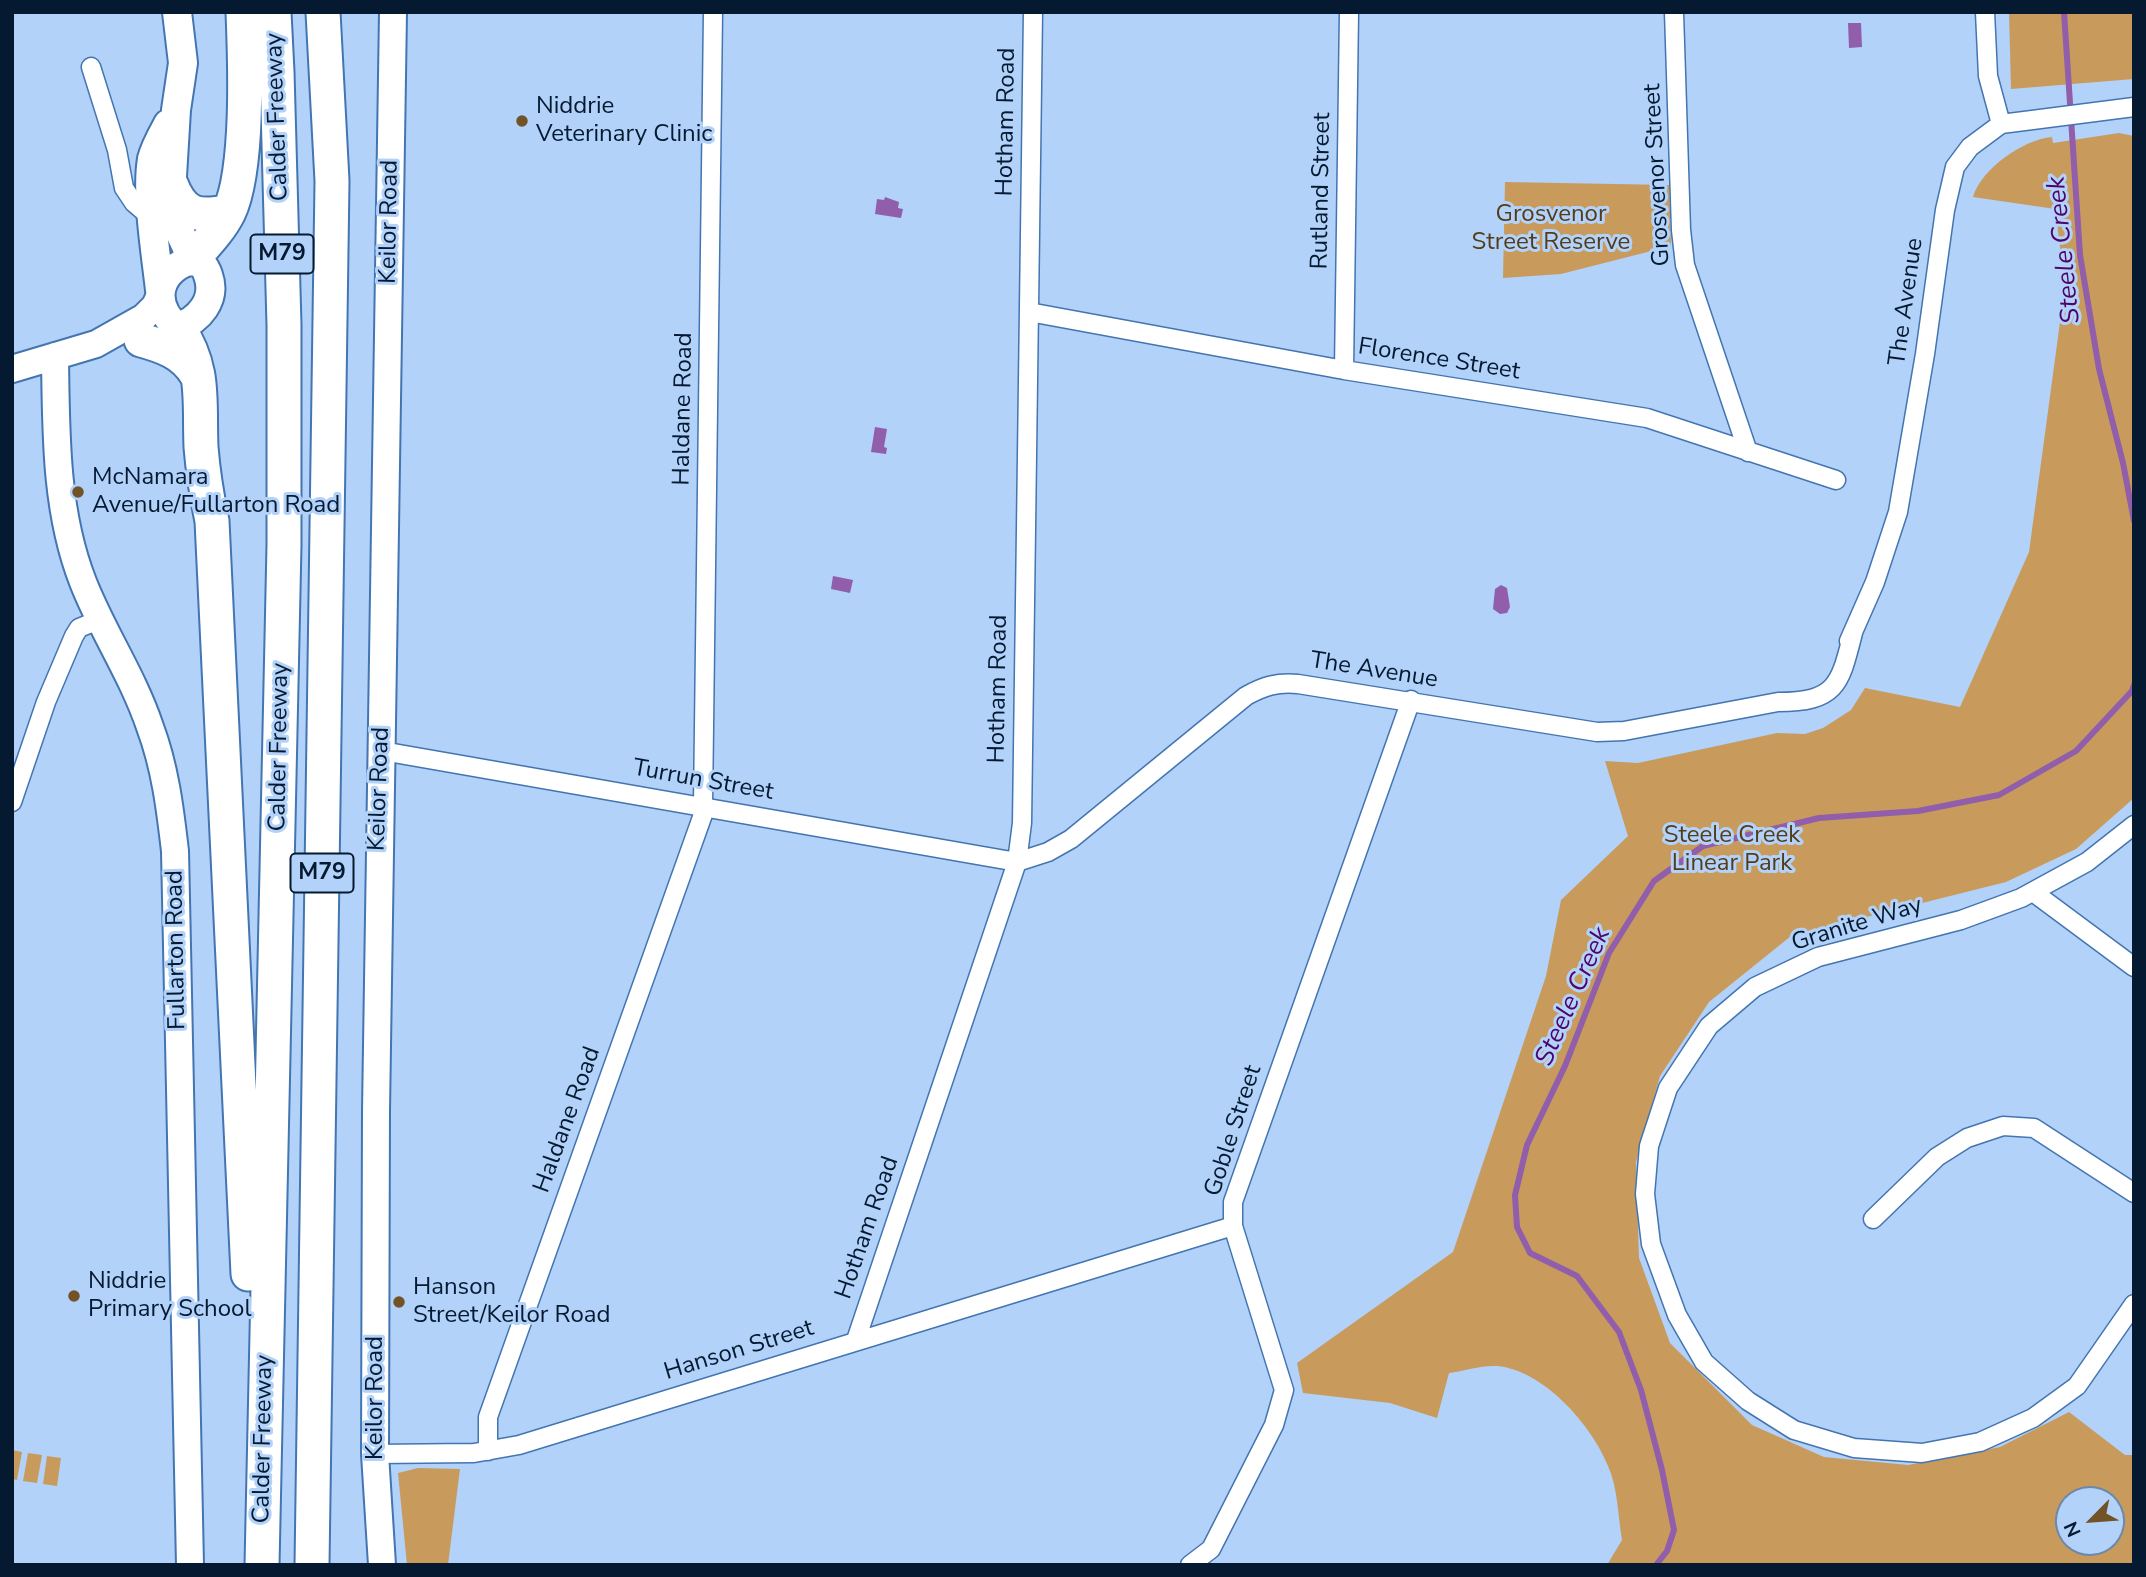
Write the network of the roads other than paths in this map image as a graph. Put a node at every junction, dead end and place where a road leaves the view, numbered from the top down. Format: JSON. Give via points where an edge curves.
{"nodes":[{"id":1,"x":177,"y":12,"type":"edge"},
{"id":2,"x":243,"y":12,"type":"edge"},
{"id":3,"x":274,"y":12,"type":"edge"},
{"id":4,"x":323,"y":12,"type":"edge"},
{"id":5,"x":341,"y":12,"type":"edge"},
{"id":6,"x":393,"y":12,"type":"edge"},
{"id":7,"x":713,"y":12,"type":"edge"},
{"id":8,"x":1033,"y":12,"type":"edge"},
{"id":9,"x":1349,"y":12,"type":"edge"},
{"id":10,"x":1674,"y":12,"type":"edge"},
{"id":11,"x":1985,"y":12,"type":"edge"},
{"id":12,"x":91,"y":67,"type":"dead end"},
{"id":13,"x":2133,"y":107,"type":"edge"},
{"id":14,"x":2001,"y":124,"type":"junction"},
{"id":15,"x":117,"y":150,"type":"junction"},
{"id":16,"x":161,"y":172,"type":"junction"},
{"id":17,"x":332,"y":181,"type":"junction"},
{"id":18,"x":229,"y":211,"type":"junction"},
{"id":19,"x":154,"y":220,"type":"junction"},
{"id":20,"x":192,"y":260,"type":"junction"},
{"id":21,"x":160,"y":293,"type":"junction"},
{"id":22,"x":1029,"y":312,"type":"junction"},
{"id":23,"x":177,"y":328,"type":"junction"},
{"id":24,"x":141,"y":340,"type":"junction"},
{"id":25,"x":96,"y":344,"type":"junction"},
{"id":26,"x":55,"y":356,"type":"junction"},
{"id":27,"x":12,"y":369,"type":"edge"},
{"id":28,"x":1344,"y":370,"type":"junction"},
{"id":29,"x":199,"y":379,"type":"junction"},
{"id":30,"x":1748,"y":452,"type":"junction"},
{"id":31,"x":1836,"y":480,"type":"dead end"},
{"id":32,"x":101,"y":619,"type":"junction"},
{"id":33,"x":1411,"y":700,"type":"junction"},
{"id":34,"x":382,"y":751,"type":"junction"},
{"id":35,"x":12,"y":802,"type":"edge"},
{"id":36,"x":704,"y":806,"type":"junction"},
{"id":37,"x":2134,"y":825,"type":"edge"},
{"id":38,"x":1017,"y":862,"type":"junction"},
{"id":39,"x":2034,"y":892,"type":"junction"},
{"id":40,"x":2134,"y":967,"type":"edge"},
{"id":41,"x":2134,"y":1194,"type":"edge"},
{"id":42,"x":1873,"y":1219,"type":"dead end"},
{"id":43,"x":1233,"y":1226,"type":"junction"},
{"id":44,"x":2134,"y":1304,"type":"edge"},
{"id":45,"x":856,"y":1340,"type":"junction"},
{"id":46,"x":488,"y":1451,"type":"junction"},
{"id":47,"x":374,"y":1454,"type":"junction"},
{"id":48,"x":262,"y":1553,"type":"edge"},
{"id":49,"x":190,"y":1565,"type":"edge"},
{"id":50,"x":312,"y":1565,"type":"edge"},
{"id":51,"x":382,"y":1565,"type":"edge"},
{"id":52,"x":1190,"y":1565,"type":"edge"}],
"edges":[{"from":1,"to":16,"type":"main road","via":[[183,63]]},
{"from":2,"to":18,"type":"highway","via":[[240,164]]},
{"from":3,"to":48,"type":"highway","name":"Calder Freeway","number":"M79","via":[[284,325],[284,545]]},
{"from":4,"to":17,"type":"highway","name":"Calder Freeway","number":"M79"},
{"from":5,"to":17,"type":"highway"},
{"from":6,"to":34,"type":"main road","name":"Keilor Road"},
{"from":7,"to":36,"type":"street","name":"Haldane Road"},
{"from":8,"to":22,"type":"street","name":"Hotham Road"},
{"from":9,"to":28,"type":"street","name":"Rutland Street"},
{"from":10,"to":30,"type":"street","name":"Grosvenor Street","via":[[1685,265]]},
{"from":11,"to":14,"type":"street","via":[[1988,76]]},
{"from":12,"to":15,"type":"street"},
{"from":13,"to":14,"type":"street","name":"The Avenue"},
{"from":14,"to":33,"type":"street","name":"The Avenue","via":[[1970,147],[1955,167],[1898,512],[1842,676],[1824,695],[1804,702],[1779,702],[1597,732]]},
{"from":15,"to":16,"type":"street","via":[[133,163]]},
{"from":15,"to":19,"type":"street","via":[[127,194]]},
{"from":16,"to":18,"type":"highway","via":[[191,212]]},
{"from":16,"to":19,"type":"main road"},
{"from":16,"to":20,"type":"main road"},
{"from":17,"to":50,"type":"highway","name":"Calder Freeway","number":"M79"},
{"from":18,"to":20,"type":"highway"},
{"from":19,"to":21,"type":"main road"},
{"from":20,"to":21,"type":"main road","via":[[172,270]]},
{"from":20,"to":23,"type":"main road","via":[[208,272],[209,298],[197,317]]},
{"from":21,"to":23,"type":"main road","via":[[164,313]]},
{"from":21,"to":25,"type":"main road","via":[[144,317]]},
{"from":22,"to":28,"type":"street","name":"Florence Street"},
{"from":22,"to":38,"type":"street","name":"Hotham Road","via":[[1022,821]]},
{"from":23,"to":24,"type":"main road"},
{"from":23,"to":29,"type":"highway","via":[[191,349]]},
{"from":24,"to":25,"type":"main road"},
{"from":24,"to":29,"type":"highway","via":[[178,354]]},
{"from":25,"to":26,"type":"main road"},
{"from":26,"to":27,"type":"main road"},
{"from":26,"to":32,"type":"main road","name":"Fullarton Road","via":[[63,505],[83,581]]},
{"from":28,"to":30,"type":"street","name":"Florence Street","via":[[1647,418]]},
{"from":29,"to":48,"type":"highway","via":[[201,445],[212,521]]},
{"from":30,"to":31,"type":"street","name":"Florence Street"},
{"from":32,"to":35,"type":"street","via":[[79,628],[74,636]]},
{"from":32,"to":49,"type":"main road","name":"Fullarton Road","via":[[150,725],[166,782],[175,851]]},
{"from":33,"to":38,"type":"street","name":"The Avenue","via":[[1282,682],[1264,686],[1071,839]]},
{"from":33,"to":43,"type":"street","name":"Goble Street","via":[[1233,1202]]},
{"from":34,"to":36,"type":"street","name":"Turrun Street"},
{"from":34,"to":47,"type":"main road","name":"Keilor Road"},
{"from":36,"to":38,"type":"street","name":"Turrun Street"},
{"from":36,"to":46,"type":"street","name":"Haldane Road","via":[[488,1417]]},
{"from":37,"to":39,"type":"street","name":"Granite Way","via":[[2087,862]]},
{"from":38,"to":45,"type":"street","name":"Hotham Road"},
{"from":39,"to":40,"type":"street"},
{"from":39,"to":44,"type":"street","name":"Granite Way","via":[[1961,920],[1818,957],[1755,987],[1709,1026],[1668,1088],[1649,1146],[1645,1194],[1651,1244],[1677,1315],[1704,1362],[1748,1401],[1794,1430],[1854,1448],[1922,1453],[1980,1442],[2033,1418],[2077,1386]]},
{"from":41,"to":42,"type":"street","via":[[2034,1128],[2003,1126],[1967,1138],[1937,1157]]},
{"from":43,"to":45,"type":"street","name":"Hanson Street"},
{"from":43,"to":52,"type":"street","name":"Goble Street","via":[[1284,1390],[1274,1425],[1211,1549]]},
{"from":45,"to":46,"type":"street","name":"Hanson Street"},
{"from":46,"to":47,"type":"street","name":"Hanson Street"},
{"from":47,"to":51,"type":"main road","name":"Keilor Road"}]}
